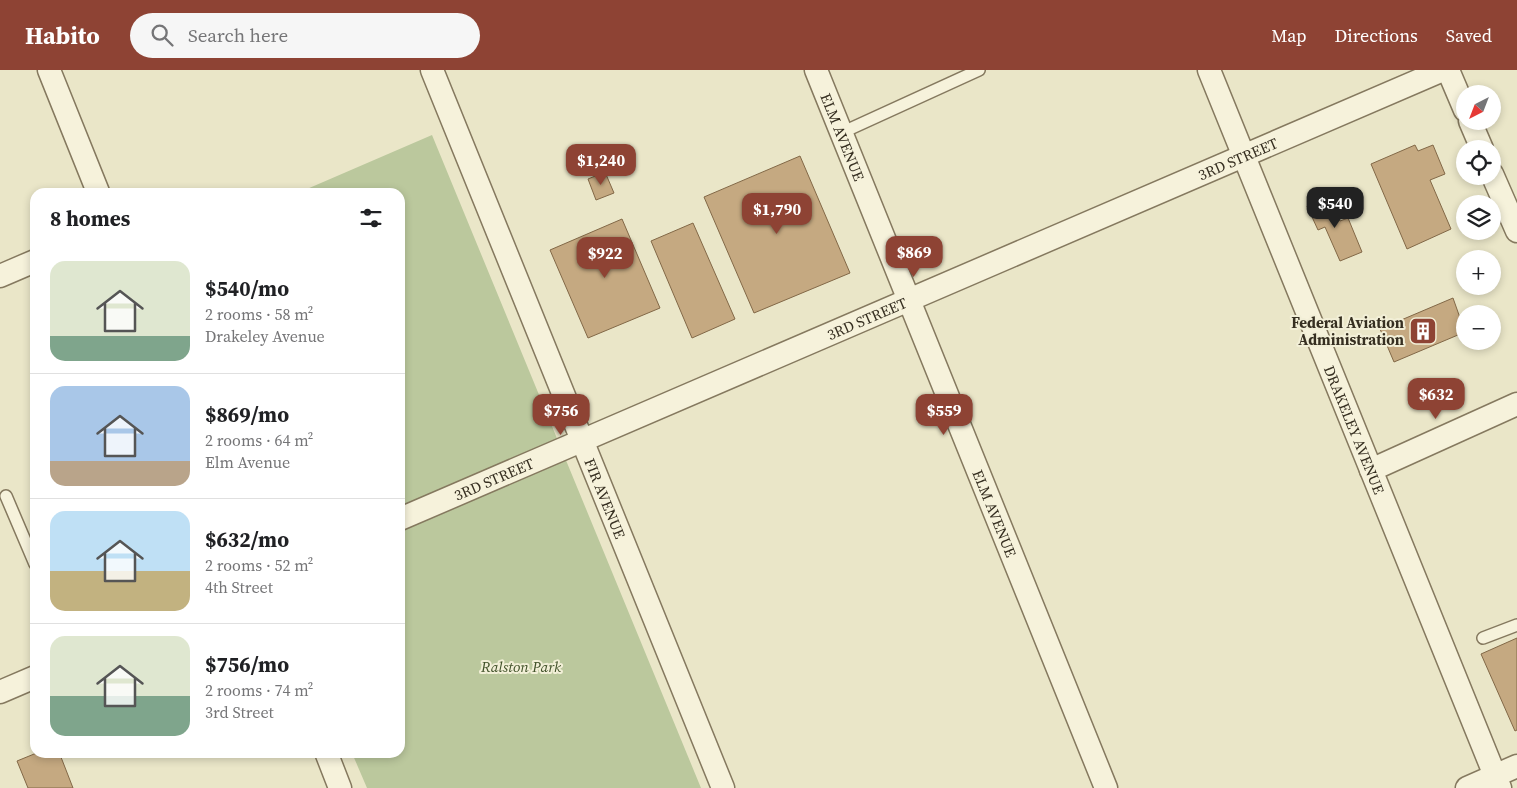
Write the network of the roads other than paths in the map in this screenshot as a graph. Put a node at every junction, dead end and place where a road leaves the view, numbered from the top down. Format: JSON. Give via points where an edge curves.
{"nodes":[{"id":1,"x":49,"y":70,"type":"edge"},
{"id":2,"x":432,"y":70,"type":"edge"},
{"id":3,"x":816,"y":70,"type":"edge"},
{"id":4,"x":978,"y":70,"type":"edge"},
{"id":5,"x":1210,"y":70,"type":"edge"},
{"id":6,"x":1443,"y":70,"type":"edge"},
{"id":7,"x":1448,"y":70,"type":"edge"},
{"id":8,"x":1456,"y":89,"type":"edge"},
{"id":9,"x":841,"y":133,"type":"junction"},
{"id":10,"x":1244,"y":155,"type":"junction"},
{"id":11,"x":1497,"y":185,"type":"edge"},
{"id":12,"x":96,"y":188,"type":"edge"},
{"id":13,"x":1517,"y":230,"type":"edge"},
{"id":14,"x":30,"y":263,"type":"edge"},
{"id":15,"x":0,"y":276,"type":"edge"},
{"id":16,"x":909,"y":300,"type":"junction"},
{"id":17,"x":1517,"y":404,"type":"edge"},
{"id":18,"x":583,"y":440,"type":"junction"},
{"id":19,"x":1371,"y":470,"type":"junction"},
{"id":20,"x":6,"y":496,"type":"dead end"},
{"id":21,"x":405,"y":517,"type":"edge"},
{"id":22,"x":30,"y":552,"type":"edge"},
{"id":23,"x":1517,"y":626,"type":"edge"},
{"id":24,"x":1484,"y":638,"type":"dead end"},
{"id":25,"x":30,"y":679,"type":"edge"},
{"id":26,"x":0,"y":692,"type":"edge"},
{"id":27,"x":328,"y":758,"type":"edge"},
{"id":28,"x":1517,"y":766,"type":"edge"},
{"id":29,"x":1498,"y":782,"type":"edge"},
{"id":30,"x":340,"y":788,"type":"edge"},
{"id":31,"x":724,"y":788,"type":"edge"},
{"id":32,"x":1106,"y":788,"type":"edge"},
{"id":33,"x":1467,"y":788,"type":"edge"}],
"edges":[{"from":1,"to":12,"type":"street"},
{"from":2,"to":18,"type":"street","name":"FIR AVENUE"},
{"from":3,"to":9,"type":"street","name":"ELM AVENUE"},
{"from":4,"to":9,"type":"lane"},
{"from":5,"to":10,"type":"street","name":"DRAKELEY AVENUE"},
{"from":6,"to":10,"type":"street","name":"3RD STREET"},
{"from":7,"to":8,"type":"street"},
{"from":9,"to":16,"type":"street","name":"ELM AVENUE"},
{"from":10,"to":16,"type":"street","name":"3RD STREET"},
{"from":10,"to":19,"type":"street","name":"DRAKELEY AVENUE"},
{"from":11,"to":13,"type":"street"},
{"from":14,"to":15,"type":"street"},
{"from":16,"to":18,"type":"street","name":"3RD STREET"},
{"from":16,"to":32,"type":"street","name":"ELM AVENUE"},
{"from":17,"to":19,"type":"street"},
{"from":18,"to":21,"type":"street","name":"3RD STREET"},
{"from":18,"to":31,"type":"street","name":"FIR AVENUE"},
{"from":19,"to":29,"type":"street","name":"DRAKELEY AVENUE"},
{"from":20,"to":22,"type":"lane"},
{"from":23,"to":24,"type":"lane"},
{"from":25,"to":26,"type":"street"},
{"from":27,"to":30,"type":"street"},
{"from":28,"to":29,"type":"street"},
{"from":29,"to":33,"type":"street"}]}
